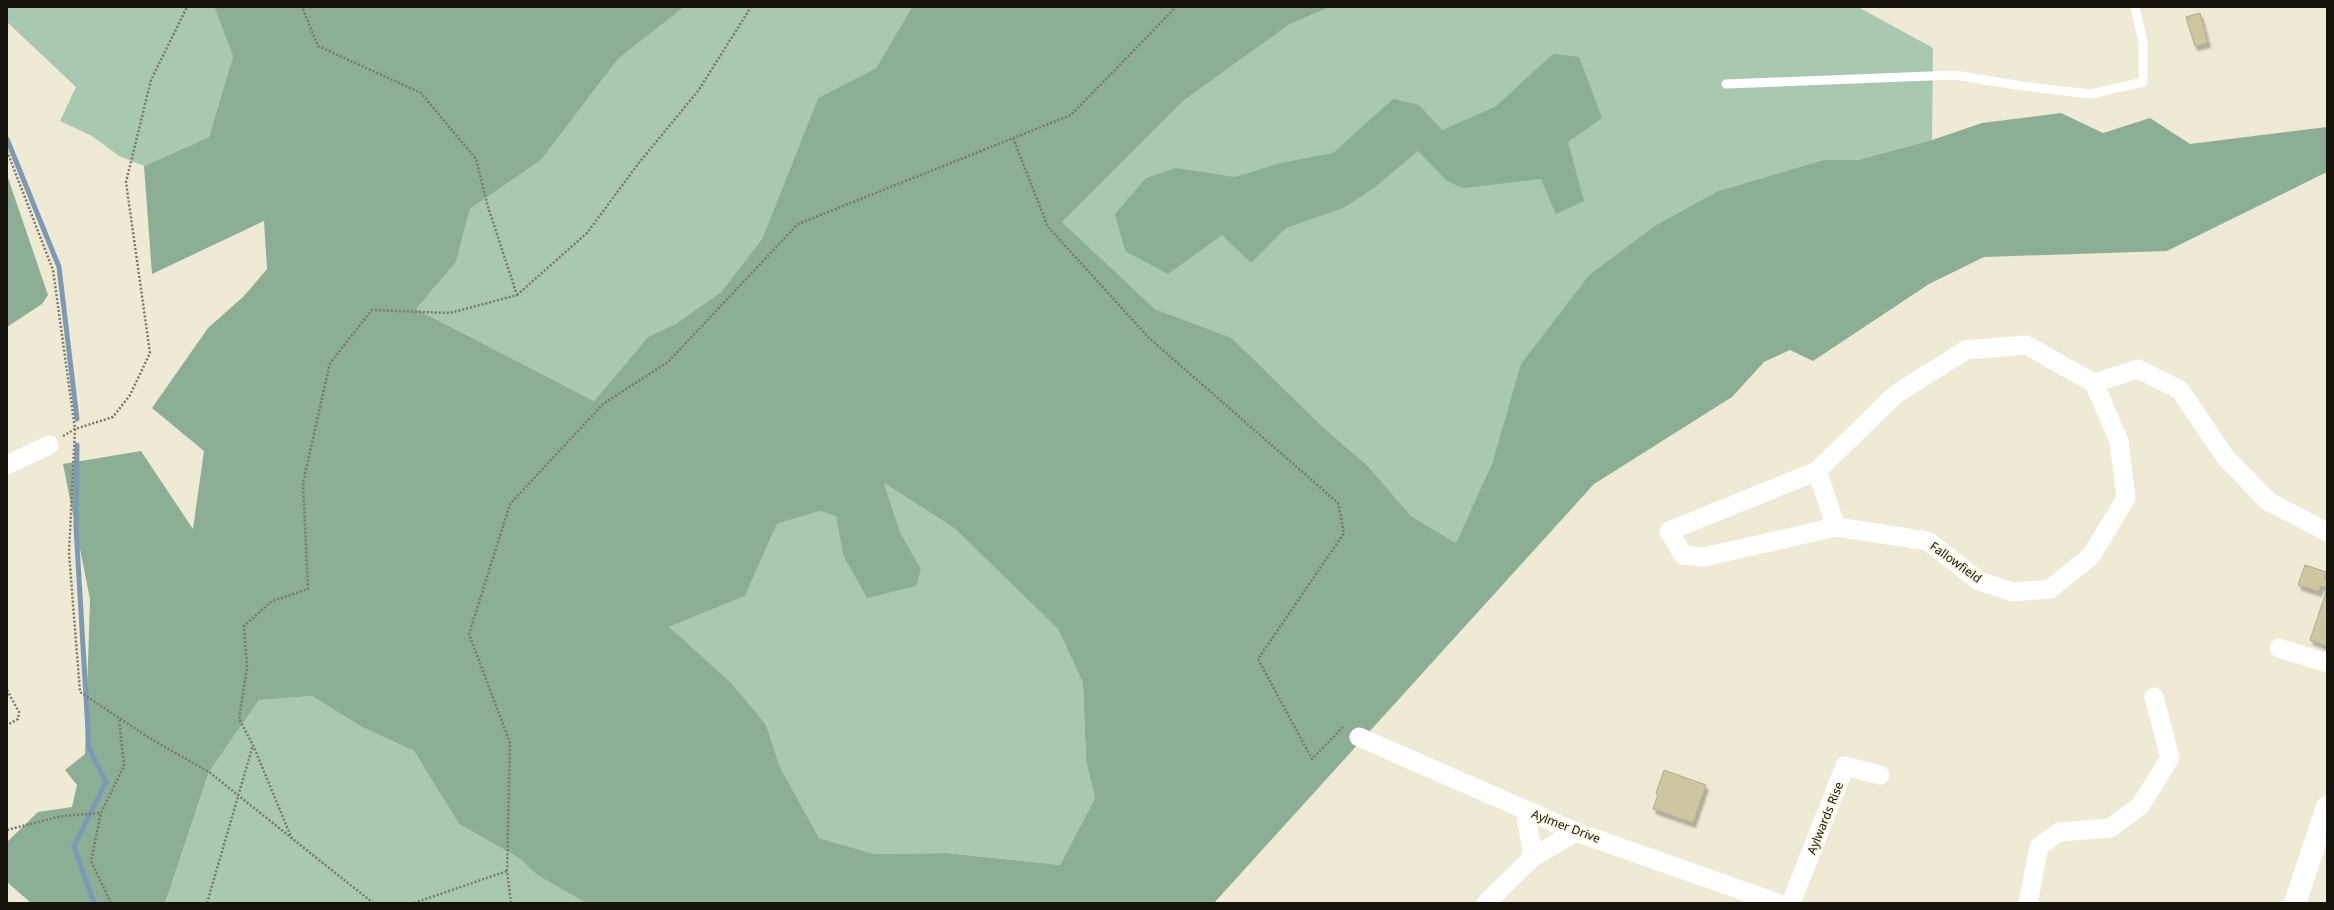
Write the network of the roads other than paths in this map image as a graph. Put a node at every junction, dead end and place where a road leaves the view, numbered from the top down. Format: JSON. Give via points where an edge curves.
{"nodes":[{"id":1,"x":2135,"y":7,"type":"edge"},
{"id":2,"x":1726,"y":84,"type":"dead end"},
{"id":3,"x":2094,"y":383,"type":"junction"},
{"id":4,"x":49,"y":445,"type":"road end"},
{"id":5,"x":7,"y":465,"type":"edge"},
{"id":6,"x":1817,"y":471,"type":"junction"},
{"id":7,"x":1836,"y":527,"type":"junction"},
{"id":8,"x":2327,"y":532,"type":"edge"},
{"id":9,"x":2279,"y":648,"type":"dead end"},
{"id":10,"x":2327,"y":663,"type":"edge"},
{"id":11,"x":2154,"y":696,"type":"dead end"},
{"id":12,"x":1359,"y":737,"type":"dead end"},
{"id":13,"x":1880,"y":775,"type":"dead end"},
{"id":14,"x":2327,"y":807,"type":"edge"},
{"id":15,"x":1525,"y":810,"type":"junction"},
{"id":16,"x":1576,"y":832,"type":"junction"},
{"id":17,"x":1533,"y":856,"type":"junction"},
{"id":18,"x":1486,"y":903,"type":"edge"},
{"id":19,"x":1778,"y":903,"type":"edge"},
{"id":20,"x":1791,"y":903,"type":"edge"},
{"id":21,"x":2028,"y":903,"type":"edge"},
{"id":22,"x":2295,"y":903,"type":"edge"}],
"edges":[{"from":1,"to":2,"type":"lane","via":[[2143,42],[2143,82],[2091,94],[1955,75]]},
{"from":3,"to":6,"type":"street","name":"Fallowfield","via":[[2026,345],[1966,350],[1896,394]]},
{"from":3,"to":7,"type":"street","name":"Fallowfield","via":[[2119,441],[2126,498],[2091,556],[2050,589],[2013,592],[1979,581],[1928,542]]},
{"from":3,"to":8,"type":"street","via":[[2138,369],[2180,390],[2226,458],[2268,501]]},
{"from":4,"to":5,"type":"street"},
{"from":6,"to":7,"type":"street"},
{"from":6,"to":7,"type":"street","name":"Fallowfield","via":[[1669,531],[1683,555],[1704,557]]},
{"from":9,"to":10,"type":"street"},
{"from":11,"to":21,"type":"street","via":[[2170,758],[2140,806],[2110,828],[2059,832],[2039,847]]},
{"from":12,"to":15,"type":"street","name":"Aylmer Drive"},
{"from":13,"to":20,"type":"street","name":"Aylwards Rise","via":[[1845,766]]},
{"from":14,"to":22,"type":"main road"},
{"from":15,"to":16,"type":"street","name":"Aylmer Drive"},
{"from":15,"to":17,"type":"street"},
{"from":16,"to":17,"type":"street"},
{"from":16,"to":19,"type":"street","name":"Aylmer Drive"},
{"from":17,"to":18,"type":"street"}]}
